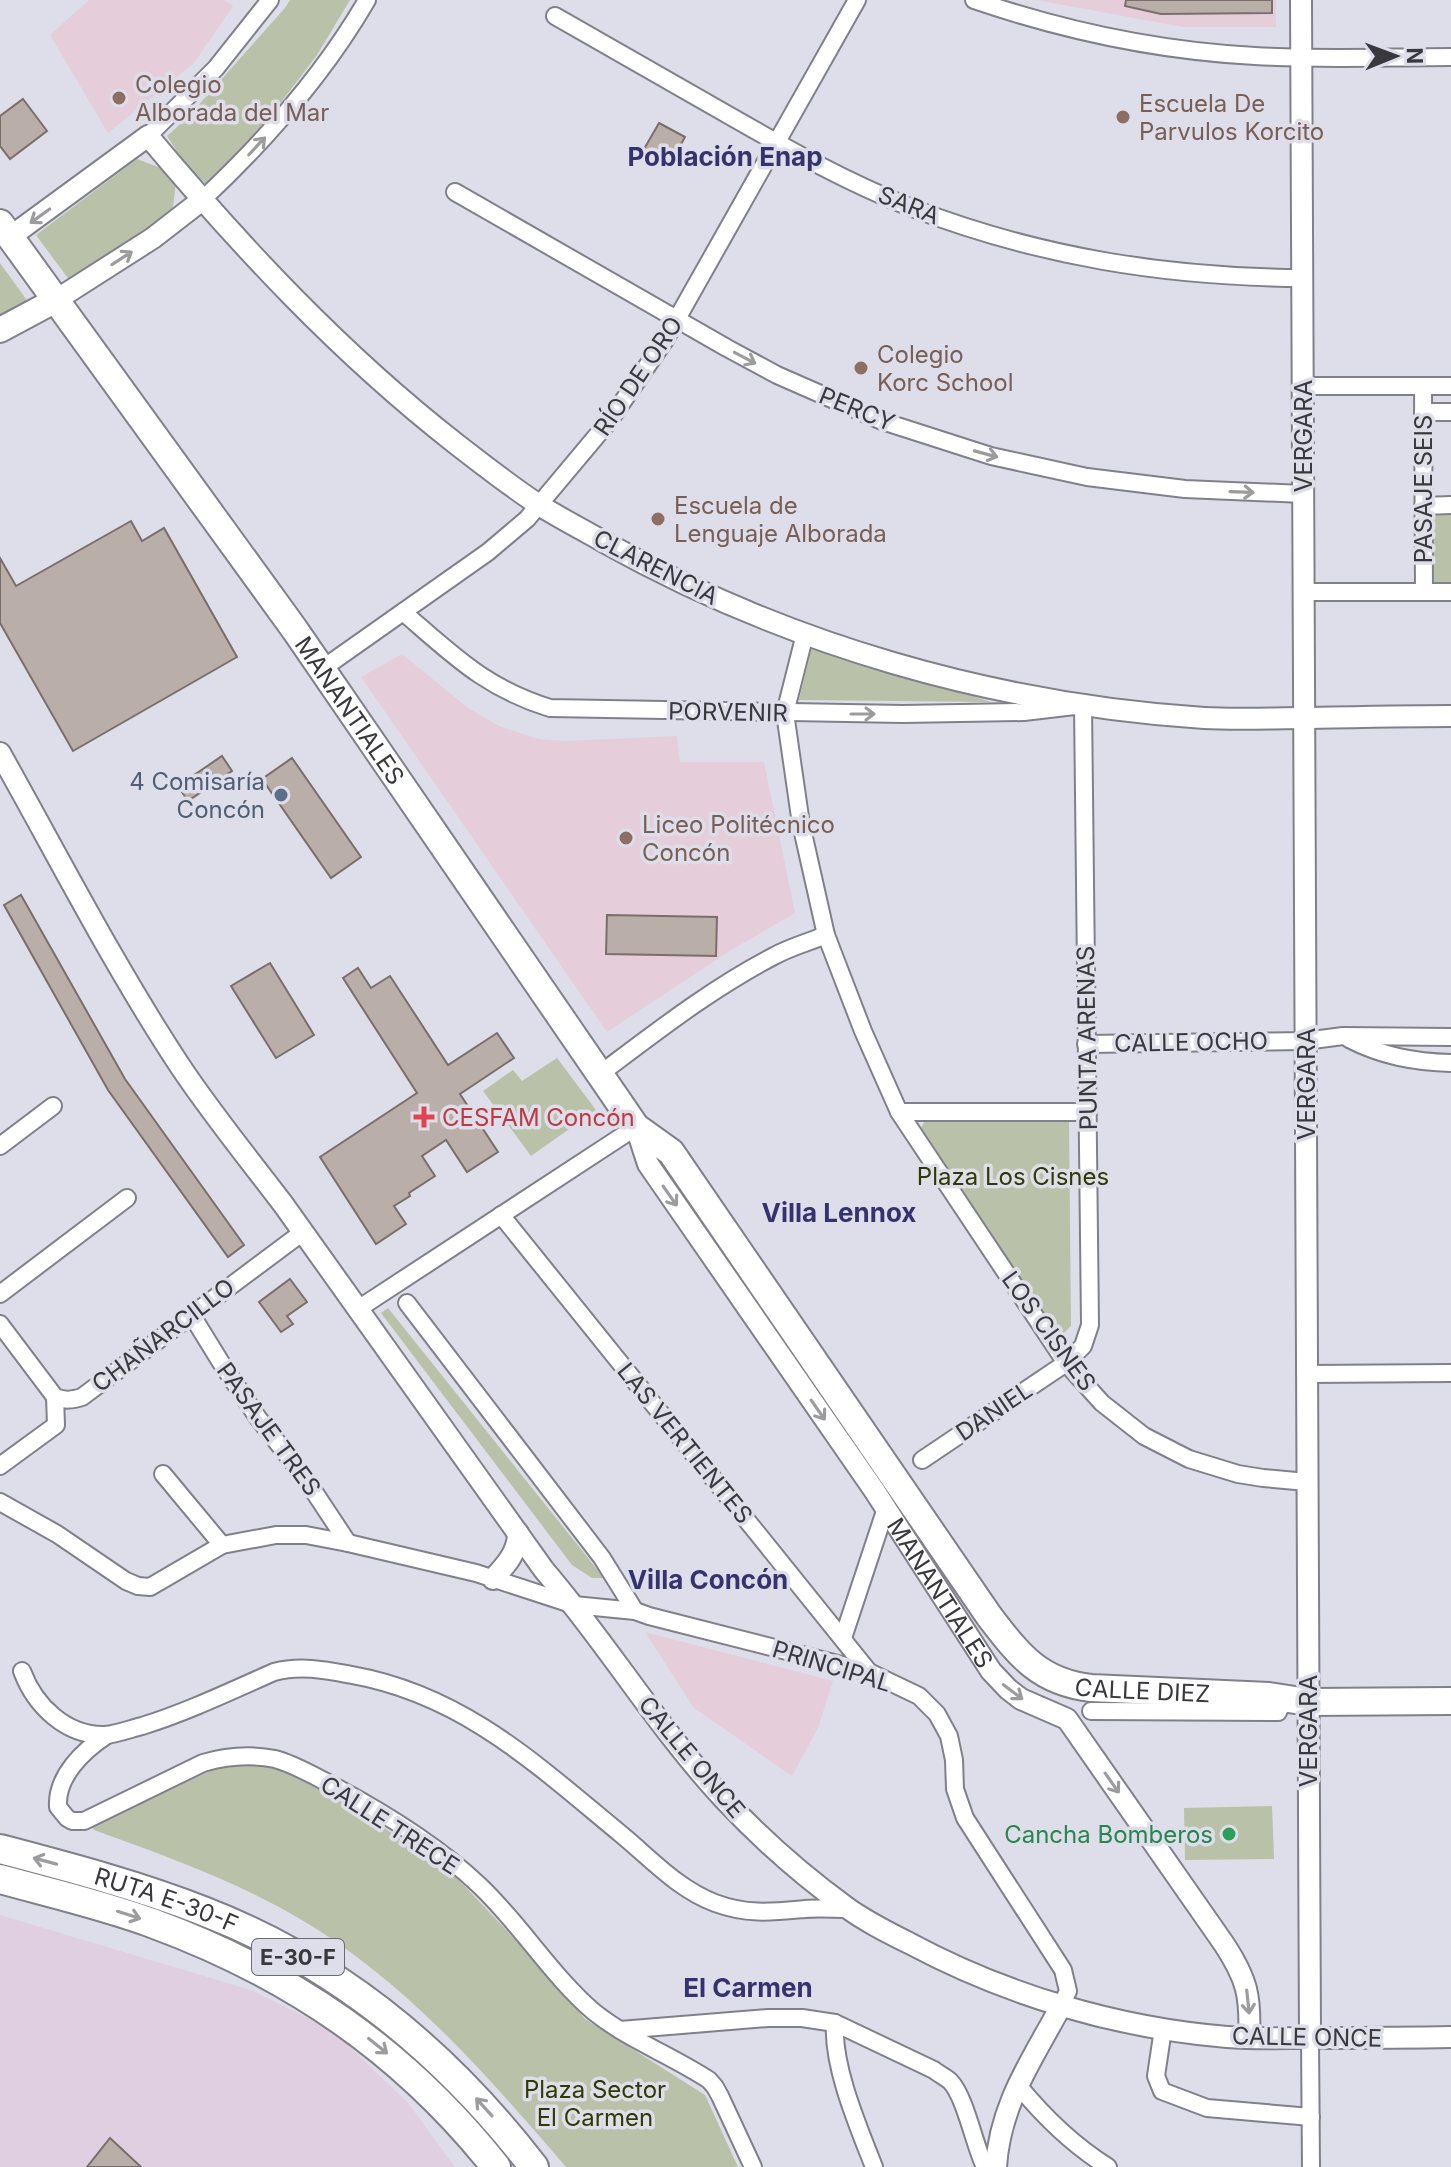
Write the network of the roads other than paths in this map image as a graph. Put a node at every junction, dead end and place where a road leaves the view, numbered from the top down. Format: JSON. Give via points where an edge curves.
{"nodes":[{"id":1,"x":270,"y":0,"type":"edge"},
{"id":2,"x":367,"y":0,"type":"edge"},
{"id":3,"x":857,"y":0,"type":"edge"},
{"id":4,"x":974,"y":0,"type":"edge"},
{"id":5,"x":1301,"y":0,"type":"edge"},
{"id":6,"x":555,"y":16,"type":"dead end"},
{"id":7,"x":1302,"y":57,"type":"junction"},
{"id":8,"x":1451,"y":57,"type":"edge"},
{"id":9,"x":148,"y":136,"type":"junction"},
{"id":10,"x":776,"y":142,"type":"junction"},
{"id":11,"x":455,"y":192,"type":"dead end"},
{"id":12,"x":202,"y":200,"type":"junction"},
{"id":13,"x":3,"y":234,"type":"edge"},
{"id":14,"x":1302,"y":278,"type":"junction"},
{"id":15,"x":56,"y":300,"type":"junction"},
{"id":16,"x":678,"y":319,"type":"junction"},
{"id":17,"x":0,"y":330,"type":"edge"},
{"id":18,"x":1303,"y":386,"type":"junction"},
{"id":19,"x":1423,"y":386,"type":"junction"},
{"id":20,"x":1451,"y":386,"type":"edge"},
{"id":21,"x":1423,"y":412,"type":"junction"},
{"id":22,"x":1451,"y":412,"type":"edge"},
{"id":23,"x":1303,"y":494,"type":"junction"},
{"id":24,"x":539,"y":505,"type":"junction"},
{"id":25,"x":1451,"y":505,"type":"edge"},
{"id":26,"x":1423,"y":506,"type":"junction"},
{"id":27,"x":1304,"y":592,"type":"junction"},
{"id":28,"x":1424,"y":592,"type":"junction"},
{"id":29,"x":1451,"y":592,"type":"edge"},
{"id":30,"x":403,"y":612,"type":"junction"},
{"id":31,"x":805,"y":634,"type":"junction"},
{"id":32,"x":322,"y":669,"type":"junction"},
{"id":33,"x":1083,"y":705,"type":"junction"},
{"id":34,"x":785,"y":713,"type":"junction"},
{"id":35,"x":1451,"y":716,"type":"edge"},
{"id":36,"x":1304,"y":718,"type":"junction"},
{"id":37,"x":0,"y":753,"type":"edge"},
{"id":38,"x":826,"y":935,"type":"junction"},
{"id":39,"x":1343,"y":1036,"type":"junction"},
{"id":40,"x":1451,"y":1037,"type":"edge"},
{"id":41,"x":1305,"y":1041,"type":"junction"},
{"id":42,"x":1086,"y":1044,"type":"junction"},
{"id":43,"x":1451,"y":1063,"type":"edge"},
{"id":44,"x":600,"y":1074,"type":"junction"},
{"id":45,"x":53,"y":1106,"type":"dead end"},
{"id":46,"x":899,"y":1112,"type":"junction"},
{"id":47,"x":1088,"y":1112,"type":"junction"},
{"id":48,"x":636,"y":1127,"type":"junction"},
{"id":49,"x":0,"y":1146,"type":"edge"},
{"id":50,"x":127,"y":1198,"type":"dead end"},
{"id":51,"x":501,"y":1215,"type":"junction"},
{"id":52,"x":303,"y":1232,"type":"junction"},
{"id":53,"x":0,"y":1294,"type":"edge"},
{"id":54,"x":407,"y":1303,"type":"dead end"},
{"id":55,"x":358,"y":1309,"type":"junction"},
{"id":56,"x":191,"y":1314,"type":"junction"},
{"id":57,"x":0,"y":1324,"type":"edge"},
{"id":58,"x":1066,"y":1363,"type":"junction"},
{"id":59,"x":1451,"y":1373,"type":"edge"},
{"id":60,"x":1307,"y":1374,"type":"junction"},
{"id":61,"x":55,"y":1397,"type":"junction"},
{"id":62,"x":922,"y":1460,"type":"dead end"},
{"id":63,"x":0,"y":1466,"type":"edge"},
{"id":64,"x":163,"y":1474,"type":"dead end"},
{"id":65,"x":1307,"y":1482,"type":"junction"},
{"id":66,"x":0,"y":1502,"type":"edge"},
{"id":67,"x":886,"y":1508,"type":"junction"},
{"id":68,"x":518,"y":1533,"type":"junction"},
{"id":69,"x":348,"y":1543,"type":"junction"},
{"id":70,"x":222,"y":1545,"type":"junction"},
{"id":71,"x":493,"y":1579,"type":"junction"},
{"id":72,"x":574,"y":1605,"type":"junction"},
{"id":73,"x":635,"y":1611,"type":"junction"},
{"id":74,"x":843,"y":1638,"type":"junction"},
{"id":75,"x":1013,"y":1647,"type":"joint"},
{"id":76,"x":22,"y":1671,"type":"dead end"},
{"id":77,"x":869,"y":1672,"type":"junction"},
{"id":78,"x":1296,"y":1700,"type":"junction"},
{"id":79,"x":1451,"y":1701,"type":"edge"},
{"id":80,"x":1091,"y":1711,"type":"dead end"},
{"id":81,"x":107,"y":1735,"type":"junction"},
{"id":82,"x":0,"y":1849,"type":"edge"},
{"id":83,"x":0,"y":1879,"type":"edge"},
{"id":84,"x":848,"y":1909,"type":"junction"},
{"id":85,"x":1062,"y":2004,"type":"junction"},
{"id":86,"x":835,"y":2023,"type":"junction"},
{"id":87,"x":1163,"y":2029,"type":"junction"},
{"id":88,"x":619,"y":2030,"type":"junction"},
{"id":89,"x":1451,"y":2037,"type":"edge"},
{"id":90,"x":1249,"y":2038,"type":"junction"},
{"id":91,"x":1310,"y":2038,"type":"junction"},
{"id":92,"x":1018,"y":2085,"type":"junction"},
{"id":93,"x":1311,"y":2117,"type":"junction"},
{"id":94,"x":496,"y":2167,"type":"edge"},
{"id":95,"x":534,"y":2167,"type":"edge"},
{"id":96,"x":753,"y":2167,"type":"edge"},
{"id":97,"x":874,"y":2167,"type":"edge"},
{"id":98,"x":985,"y":2167,"type":"edge"},
{"id":99,"x":996,"y":2167,"type":"edge"},
{"id":100,"x":1108,"y":2167,"type":"edge"},
{"id":101,"x":1311,"y":2167,"type":"edge"}],
"edges":[{"from":1,"to":9,"type":"street","via":[[216,68]]},
{"from":12,"to":2,"type":"street","one_way":true,"via":[[297,101]]},
{"from":3,"to":10,"type":"street","name":"RÍO DE ORO"},
{"from":4,"to":7,"type":"street","via":[[1125,41],[1212,53]]},
{"from":5,"to":7,"type":"street","name":"VERGARA"},
{"from":6,"to":10,"type":"street","name":"SARA"},
{"from":7,"to":8,"type":"street"},
{"from":7,"to":14,"type":"street","name":"VERGARA"},
{"from":9,"to":12,"type":"street","name":"CLARENCIA"},
{"from":9,"to":13,"type":"street","one_way":true},
{"from":10,"to":14,"type":"street","name":"SARA","via":[[910,207],[1041,248],[1150,269]]},
{"from":10,"to":16,"type":"street","name":"RÍO DE ORO"},
{"from":11,"to":16,"type":"street","name":"PERCY"},
{"from":15,"to":12,"type":"street","one_way":true},
{"from":12,"to":24,"type":"street","name":"CLARENCIA","via":[[353,356],[443,434]]},
{"from":13,"to":15,"type":"main road","name":"MANANTIALES"},
{"from":14,"to":18,"type":"street","name":"VERGARA"},
{"from":15,"to":17,"type":"main road"},
{"from":15,"to":32,"type":"main road","name":"MANANTIALES"},
{"from":16,"to":23,"type":"street","name":"PERCY","one_way":true,"via":[[829,400],[991,456],[1135,484]]},
{"from":16,"to":24,"type":"street","name":"RÍO DE ORO","via":[[634,388]]},
{"from":18,"to":19,"type":"street"},
{"from":18,"to":23,"type":"street","name":"VERGARA"},
{"from":19,"to":20,"type":"street"},
{"from":19,"to":21,"type":"street","name":"PASAJE SEIS"},
{"from":21,"to":22,"type":"street"},
{"from":21,"to":26,"type":"street","name":"PASAJE SEIS"},
{"from":23,"to":27,"type":"street","name":"VERGARA"},
{"from":24,"to":30,"type":"street","name":"RÍO DE ORO","via":[[513,532]]},
{"from":24,"to":31,"type":"street","name":"CLARENCIA","via":[[667,575]]},
{"from":25,"to":26,"type":"street"},
{"from":26,"to":28,"type":"street","name":"PASAJE SEIS"},
{"from":27,"to":28,"type":"street"},
{"from":27,"to":36,"type":"street","name":"VERGARA"},
{"from":28,"to":29,"type":"street"},
{"from":30,"to":32,"type":"street","name":"RÍO DE ORO"},
{"from":30,"to":34,"type":"street","name":"PORVENIR","via":[[484,680],[550,708]]},
{"from":31,"to":33,"type":"street","name":"CLARENCIA","via":[[922,671]]},
{"from":31,"to":34,"type":"street","name":"LOS CISNES"},
{"from":32,"to":44,"type":"main road","name":"MANANTIALES"},
{"from":34,"to":33,"type":"street","name":"PORVENIR","one_way":true,"via":[[1024,712]]},
{"from":33,"to":36,"type":"street","name":"CLARENCIA","via":[[1205,718]]},
{"from":33,"to":42,"type":"street","name":"PUNTA ARENAS"},
{"from":34,"to":38,"type":"street","name":"LOS CISNES","via":[[801,824]]},
{"from":35,"to":36,"type":"street","name":"CLARENCIA"},
{"from":36,"to":41,"type":"street","name":"VERGARA"},
{"from":37,"to":52,"type":"street","name":"CALLE ONCE","via":[[154,1025]]},
{"from":38,"to":44,"type":"street","via":[[776,954],[723,986]]},
{"from":38,"to":46,"type":"street","name":"LOS CISNES"},
{"from":39,"to":40,"type":"street","name":"CALLE OCHO"},
{"from":39,"to":41,"type":"street","name":"CALLE OCHO"},
{"from":39,"to":43,"type":"street","via":[[1398,1058]]},
{"from":41,"to":42,"type":"street","name":"CALLE OCHO"},
{"from":41,"to":60,"type":"street","name":"VERGARA"},
{"from":42,"to":47,"type":"street","name":"PUNTA ARENAS"},
{"from":44,"to":48,"type":"main road","name":"MANANTIALES"},
{"from":45,"to":49,"type":"street"},
{"from":46,"to":47,"type":"street"},
{"from":46,"to":58,"type":"street","name":"LOS CISNES"},
{"from":47,"to":58,"type":"street","name":"PUNTA ARENAS","via":[[1090,1325],[1083,1346]]},
{"from":48,"to":51,"type":"street"},
{"from":48,"to":67,"type":"street","name":"MANANTIALES","one_way":true,"via":[[648,1164]]},
{"from":48,"to":75,"type":"main road","name":"MANANTIALES","via":[[671,1152]]},
{"from":50,"to":53,"type":"street"},
{"from":51,"to":55,"type":"street"},
{"from":51,"to":74,"type":"street","name":"LAS VERTIENTES"},
{"from":52,"to":55,"type":"street","name":"CALLE ONCE"},
{"from":52,"to":56,"type":"street","name":"CHAÑARCILLO"},
{"from":54,"to":73,"type":"street","via":[[602,1558]]},
{"from":55,"to":68,"type":"street","name":"CALLE ONCE"},
{"from":56,"to":61,"type":"street","name":"CHAÑARCILLO","via":[[82,1397]]},
{"from":56,"to":69,"type":"street","name":"PASAJE TRES"},
{"from":57,"to":61,"type":"street"},
{"from":58,"to":62,"type":"street","name":"DANIEL"},
{"from":58,"to":65,"type":"street","name":"LOS CISNES","via":[[1112,1412],[1167,1448],[1238,1474]]},
{"from":59,"to":60,"type":"street"},
{"from":60,"to":65,"type":"street","name":"VERGARA"},
{"from":61,"to":63,"type":"street","via":[[56,1425]]},
{"from":64,"to":70,"type":"street"},
{"from":65,"to":78,"type":"street","name":"VERGARA"},
{"from":66,"to":70,"type":"street","name":"PRINCIPAL","via":[[138,1586],[150,1587]]},
{"from":67,"to":74,"type":"street"},
{"from":67,"to":90,"type":"street","name":"MANANTIALES","one_way":true,"via":[[991,1671],[1021,1699],[1067,1719],[1224,1944],[1241,1969],[1249,1995]]},
{"from":68,"to":71,"type":"street","via":[[518,1545]]},
{"from":68,"to":72,"type":"street","name":"CALLE ONCE"},
{"from":69,"to":70,"type":"street","name":"PRINCIPAL","via":[[276,1535]]},
{"from":69,"to":71,"type":"street","name":"PRINCIPAL"},
{"from":71,"to":72,"type":"street","name":"PRINCIPAL"},
{"from":72,"to":73,"type":"street","name":"PRINCIPAL"},
{"from":72,"to":84,"type":"street","name":"CALLE ONCE","via":[[665,1731],[725,1800]]},
{"from":73,"to":77,"type":"street","name":"PRINCIPAL"},
{"from":74,"to":77,"type":"street","name":"LAS VERTIENTES"},
{"from":75,"to":78,"type":"main road","name":"CALLE DIEZ","via":[[1037,1670],[1078,1686]]},
{"from":76,"to":81,"type":"street","via":[[50,1714],[77,1729]]},
{"from":77,"to":85,"type":"street","name":"PRINCIPAL","via":[[919,1696],[944,1725],[965,1818],[1063,1970],[1068,1991]]},
{"from":78,"to":79,"type":"main road","name":"CALLE DIEZ"},
{"from":78,"to":80,"type":"street","name":"CALLE DIEZ","via":[[1278,1712]]},
{"from":78,"to":91,"type":"street","name":"VERGARA"},
{"from":81,"to":84,"type":"street","via":[[166,1718],[274,1672],[303,1667],[359,1676],[441,1703],[493,1732],[698,1895],[750,1912]]},
{"from":81,"to":88,"type":"street","name":"CALLE TRECE","via":[[81,1755],[59,1793],[58,1807],[72,1821],[84,1821],[215,1759],[259,1756],[294,1766],[365,1803],[440,1852],[488,1895],[593,2011]]},
{"from":95,"to":82,"type":"highway","name":"RUTA E-30-F","number":"E-30-F","one_way":true,"via":[[432,2053],[302,1959],[165,1896]]},
{"from":83,"to":94,"type":"highway","name":"RUTA E-30-F","number":"E-30-F","one_way":true,"via":[[150,1922],[279,1980],[340,2018],[422,2084]]},
{"from":84,"to":85,"type":"street","name":"CALLE ONCE","via":[[963,1969]]},
{"from":85,"to":87,"type":"street","name":"CALLE ONCE"},
{"from":85,"to":92,"type":"street"},
{"from":86,"to":88,"type":"street","via":[[768,2018]]},
{"from":86,"to":97,"type":"street","via":[[839,2063]]},
{"from":86,"to":98,"type":"street","via":[[949,2080]]},
{"from":87,"to":90,"type":"street","name":"CALLE ONCE"},
{"from":87,"to":93,"type":"street","via":[[1156,2076],[1162,2091],[1207,2108]]},
{"from":88,"to":96,"type":"street","name":"CALLE TRECE","via":[[715,2087]]},
{"from":89,"to":91,"type":"street","name":"CALLE ONCE"},
{"from":90,"to":91,"type":"street","name":"CALLE ONCE"},
{"from":91,"to":93,"type":"street","name":"VERGARA"},
{"from":92,"to":99,"type":"street","via":[[1007,2108]]},
{"from":92,"to":100,"type":"street","via":[[1054,2125]]},
{"from":93,"to":101,"type":"street","name":"VERGARA"}]}
